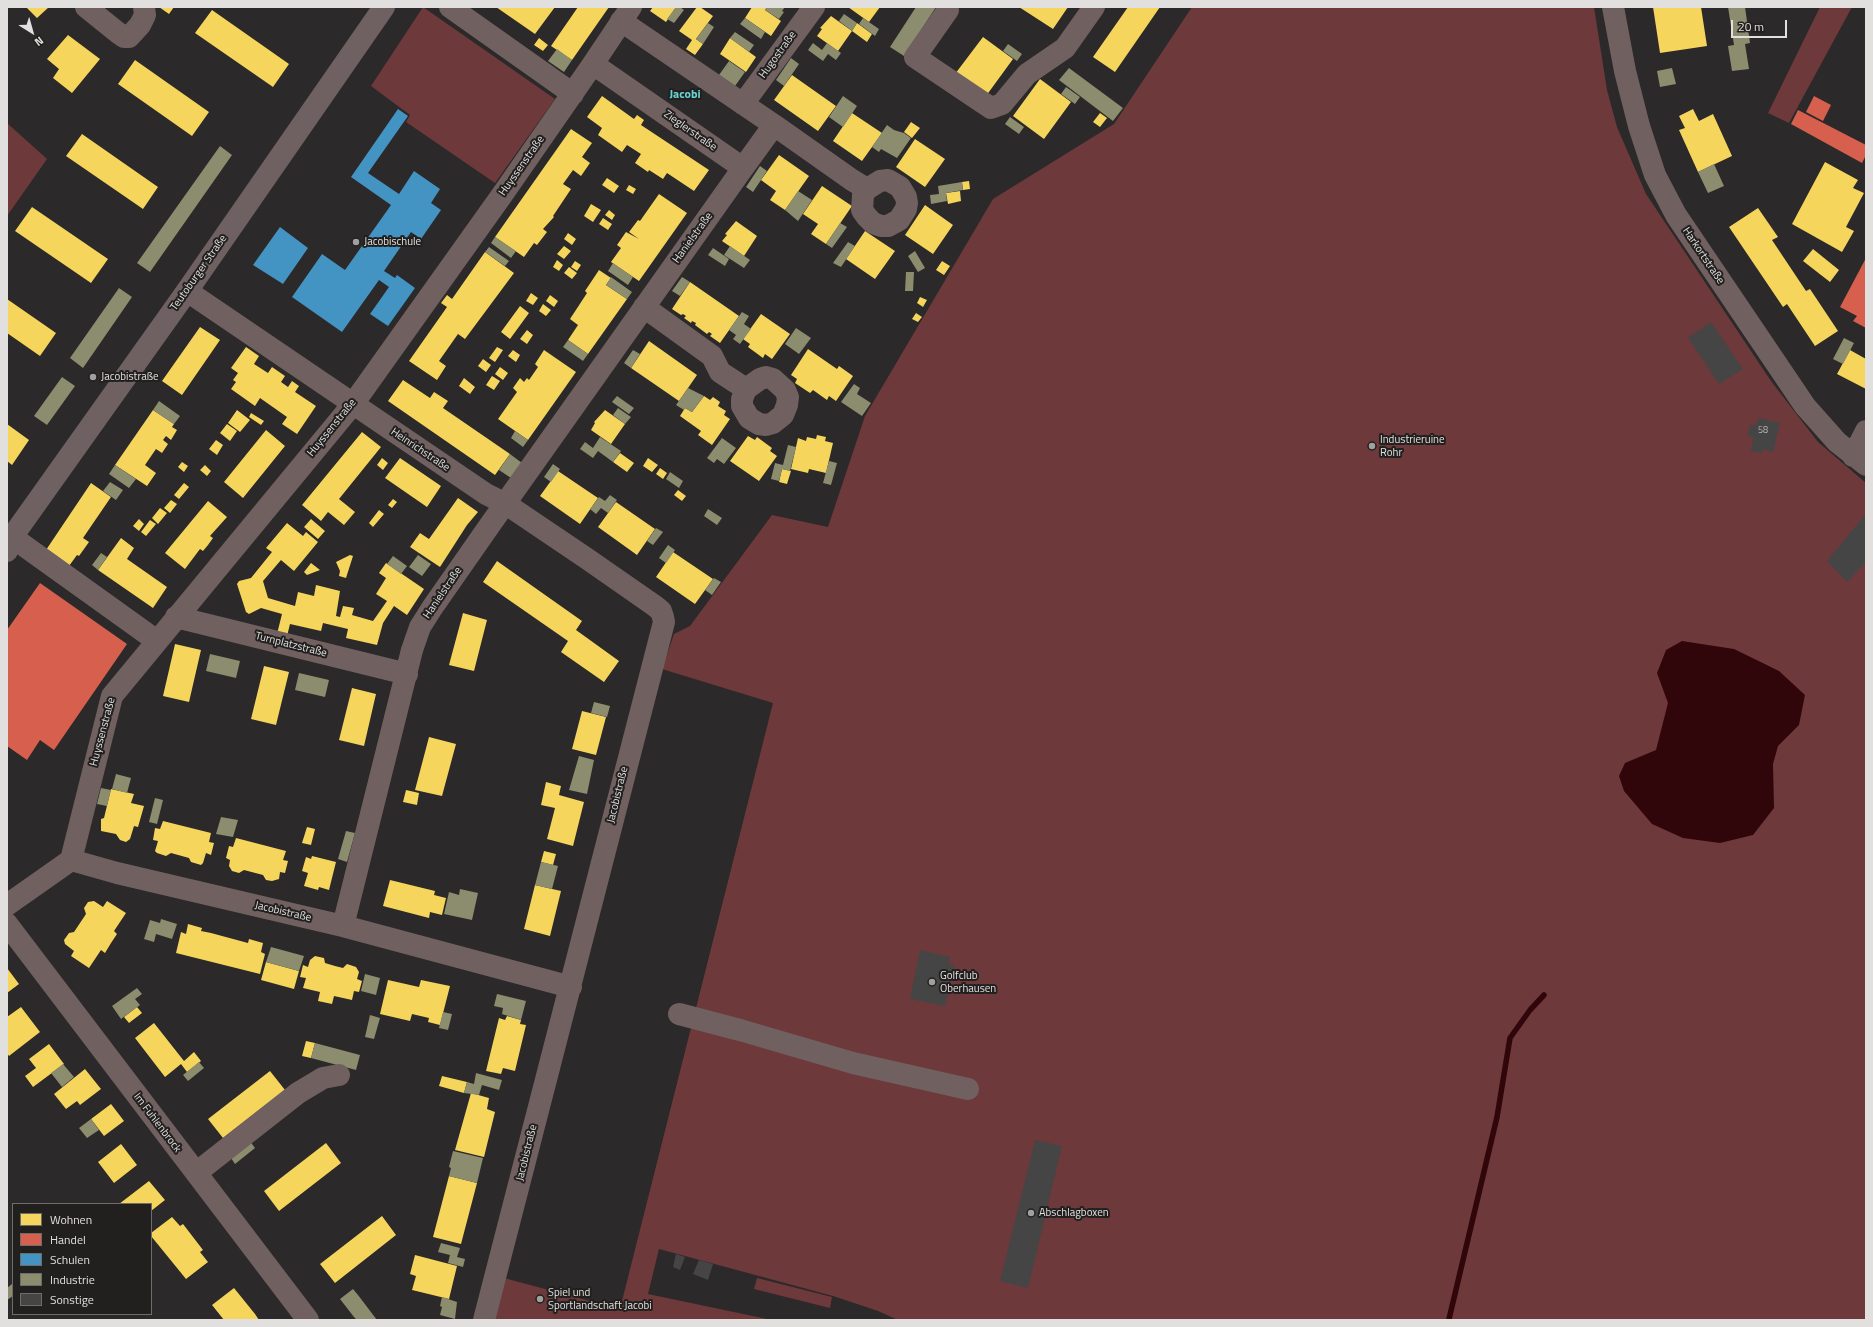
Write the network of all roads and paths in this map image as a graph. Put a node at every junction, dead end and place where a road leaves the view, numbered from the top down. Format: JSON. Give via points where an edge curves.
{"nodes":[{"id":1,"x":86,"y":7,"type":"edge"},
{"id":2,"x":144,"y":7,"type":"edge"},
{"id":3,"x":384,"y":7,"type":"edge"},
{"id":4,"x":450,"y":7,"type":"edge"},
{"id":5,"x":814,"y":7,"type":"edge"},
{"id":6,"x":1094,"y":7,"type":"edge"},
{"id":7,"x":1613,"y":7,"type":"edge"},
{"id":8,"x":948,"y":10,"type":"dead end"},
{"id":9,"x":626,"y":14,"type":"edge"},
{"id":10,"x":593,"y":64,"type":"junction"},
{"id":11,"x":573,"y":94,"type":"junction"},
{"id":12,"x":743,"y":104,"type":"junction"},
{"id":13,"x":774,"y":125,"type":"junction"},
{"id":14,"x":743,"y":168,"type":"junction"},
{"id":15,"x":867,"y":189,"type":"dead end"},
{"id":16,"x":187,"y":291,"type":"junction"},
{"id":17,"x":644,"y":308,"type":"junction"},
{"id":18,"x":746,"y":389,"type":"dead end"},
{"id":19,"x":353,"y":404,"type":"junction"},
{"id":20,"x":1866,"y":431,"type":"edge"},
{"id":21,"x":1859,"y":461,"type":"edge"},
{"id":22,"x":506,"y":504,"type":"junction"},
{"id":23,"x":9,"y":543,"type":"edge"},
{"id":24,"x":655,"y":606,"type":"joint"},
{"id":25,"x":176,"y":617,"type":"junction"},
{"id":26,"x":157,"y":641,"type":"junction"},
{"id":27,"x":407,"y":674,"type":"junction"},
{"id":28,"x":71,"y":860,"type":"junction"},
{"id":29,"x":7,"y":905,"type":"edge"},
{"id":30,"x":7,"y":924,"type":"edge"},
{"id":31,"x":343,"y":926,"type":"junction"},
{"id":32,"x":570,"y":987,"type":"junction"},
{"id":33,"x":678,"y":1014,"type":"dead end"},
{"id":34,"x":339,"y":1075,"type":"dead end"},
{"id":35,"x":968,"y":1089,"type":"dead end"},
{"id":36,"x":196,"y":1174,"type":"junction"},
{"id":37,"x":308,"y":1320,"type":"edge"},
{"id":38,"x":484,"y":1320,"type":"edge"}],
"edges":[{"from":1,"to":2,"type":"street","via":[[124,37],[129,37],[140,25],[145,15]]},
{"from":3,"to":16,"type":"main road","name":"Teutoburger Straße"},
{"from":4,"to":11,"type":"street"},
{"from":5,"to":12,"type":"street","name":"Hugostraße"},
{"from":6,"to":8,"type":"street","via":[[1065,48],[1027,74],[1002,104],[990,108],[915,57]]},
{"from":7,"to":21,"type":"street","name":"Harkortstraße","via":[[1625,72],[1639,126],[1655,175],[1676,215],[1796,394],[1824,429]]},
{"from":9,"to":10,"type":"street","name":"Huyssenstraße"},
{"from":9,"to":12,"type":"street"},
{"from":10,"to":11,"type":"street","name":"Huyssenstraße"},
{"from":10,"to":14,"type":"street","name":"Zieglerstraße"},
{"from":11,"to":19,"type":"street","name":"Huyssenstraße"},
{"from":12,"to":13,"type":"street"},
{"from":13,"to":14,"type":"street"},
{"from":13,"to":15,"type":"street"},
{"from":14,"to":17,"type":"street","name":"Hanielstraße"},
{"from":16,"to":19,"type":"street","name":"Heinrichstraße"},
{"from":16,"to":23,"type":"main road","name":"Teutoburger Straße"},
{"from":17,"to":18,"type":"street","via":[[712,356],[720,372]]},
{"from":17,"to":22,"type":"street","name":"Hanielstraße"},
{"from":19,"to":22,"type":"street","name":"Heinrichstraße","via":[[486,494]]},
{"from":19,"to":25,"type":"street","name":"Huyssenstraße"},
{"from":20,"to":21,"type":"street"},
{"from":22,"to":24,"type":"street","name":"Heinrichstraße"},
{"from":22,"to":27,"type":"street","name":"Hanielstraße","via":[[424,621],[412,650]]},
{"from":23,"to":26,"type":"street"},
{"from":24,"to":32,"type":"street","name":"Jacobistraße","via":[[661,611],[664,622]]},
{"from":25,"to":26,"type":"street","name":"Huyssenstraße"},
{"from":25,"to":27,"type":"street","name":"Turnplatzstraße"},
{"from":26,"to":28,"type":"street","name":"Huyssenstraße","via":[[112,696]]},
{"from":27,"to":31,"type":"street","name":"Hanielstraße"},
{"from":28,"to":29,"type":"street"},
{"from":28,"to":31,"type":"street","name":"Jacobistraße"},
{"from":30,"to":36,"type":"street","name":"Im Fuhlenbrock"},
{"from":31,"to":32,"type":"street","name":"Jacobistraße"},
{"from":32,"to":38,"type":"street","name":"Jacobistraße"},
{"from":33,"to":35,"type":"street","via":[[853,1063]]},
{"from":34,"to":36,"type":"street","via":[[323,1078],[298,1093]]},
{"from":36,"to":37,"type":"street","name":"Im Fuhlenbrock"}]}
